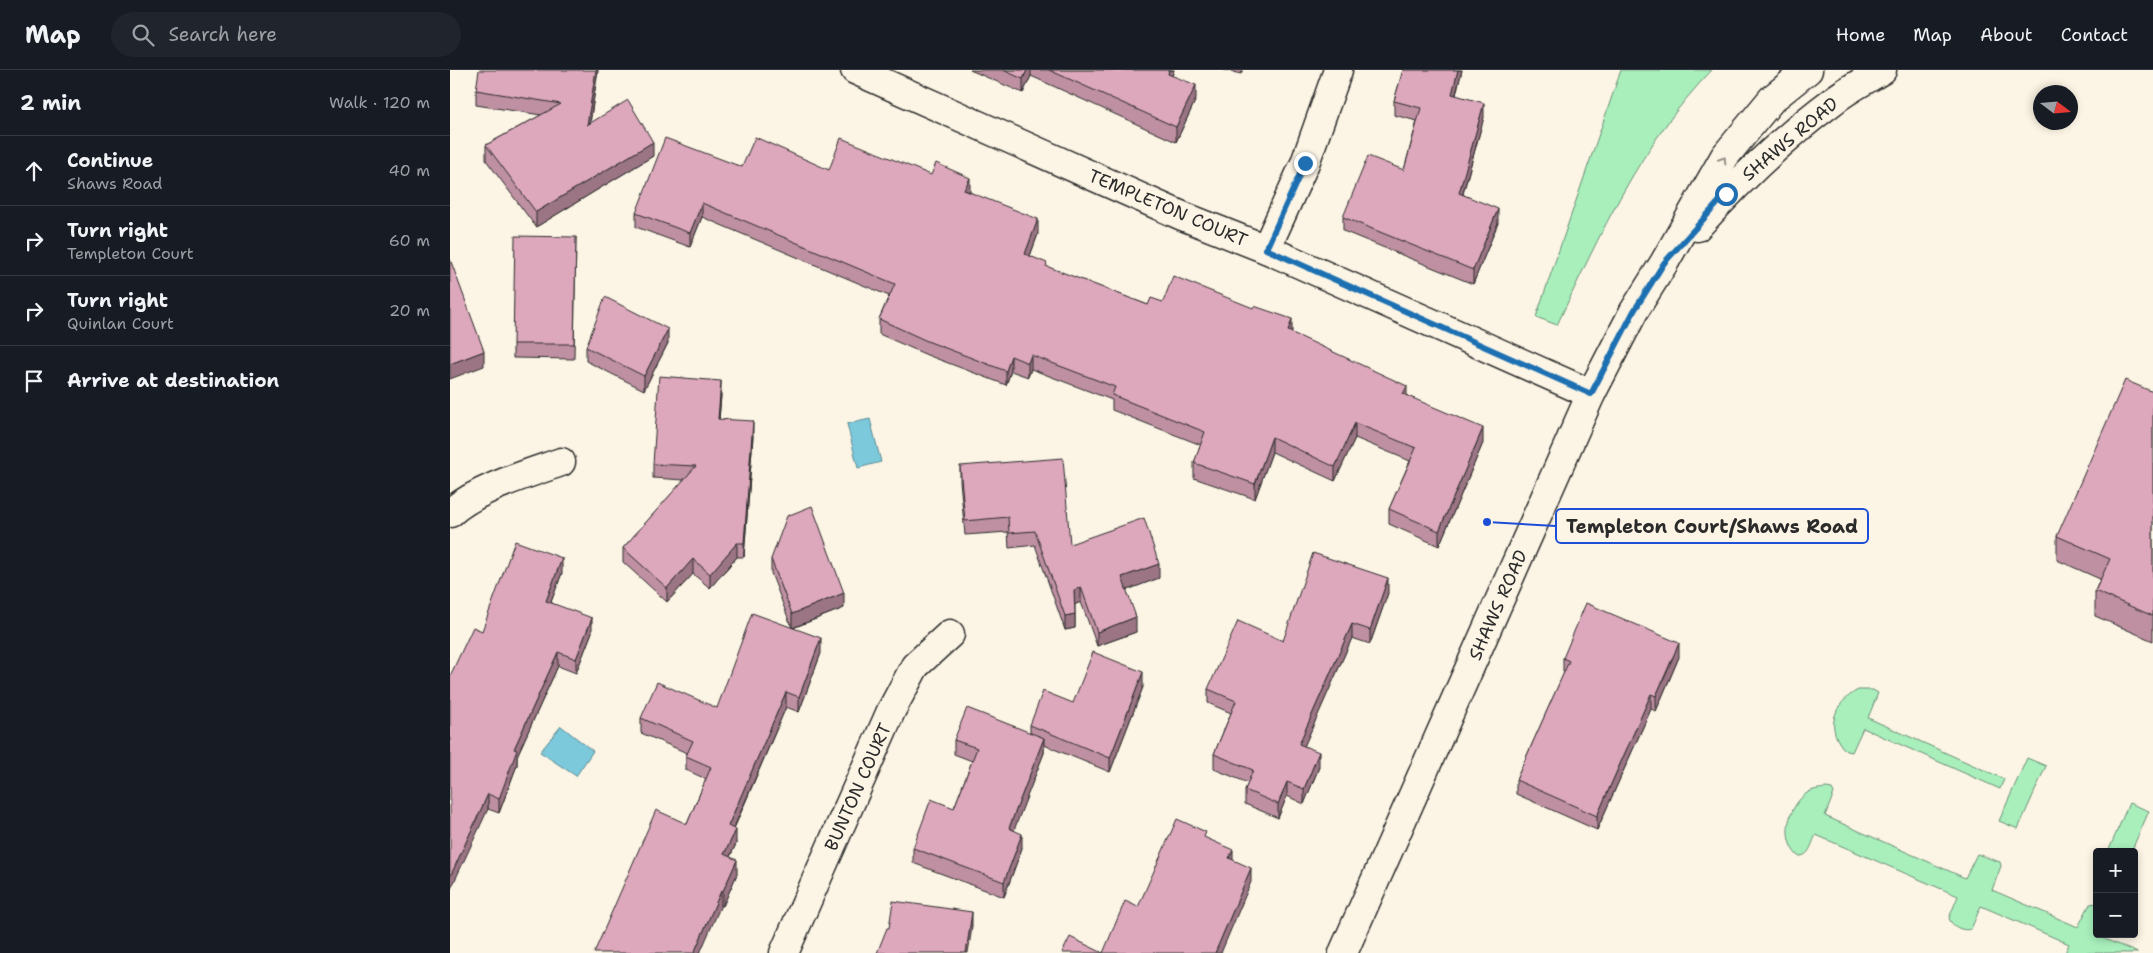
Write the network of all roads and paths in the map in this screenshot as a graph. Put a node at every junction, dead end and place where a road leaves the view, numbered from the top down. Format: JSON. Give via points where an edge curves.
{"nodes":[{"id":1,"x":855,"y":70,"type":"edge"},
{"id":2,"x":1338,"y":70,"type":"edge"},
{"id":3,"x":1808,"y":70,"type":"edge"},
{"id":4,"x":1882,"y":70,"type":"edge"},
{"id":5,"x":1266,"y":249,"type":"junction"},
{"id":6,"x":1664,"y":263,"type":"junction"},
{"id":7,"x":1591,"y":394,"type":"junction"},
{"id":8,"x":560,"y":462,"type":"dead end"},
{"id":9,"x":450,"y":513,"type":"edge"},
{"id":10,"x":950,"y":634,"type":"dead end"},
{"id":11,"x":784,"y":953,"type":"edge"},
{"id":12,"x":1343,"y":953,"type":"edge"}],
"edges":[{"from":1,"to":5,"type":"street","name":"TEMPLETON COURT","via":[[1171,211]]},
{"from":2,"to":5,"type":"street","via":[[1305,163]]},
{"from":6,"to":3,"type":"street","name":"SHAWS ROAD","one_way":true,"via":[[1725,156],[1772,99]]},
{"from":4,"to":6,"type":"street","name":"SHAWS ROAD","via":[[1834,100],[1779,144],[1726,194]]},
{"from":5,"to":7,"type":"street","name":"TEMPLETON COURT"},
{"from":6,"to":7,"type":"street","name":"SHAWS ROAD","via":[[1634,311]]},
{"from":7,"to":12,"type":"street","name":"SHAWS ROAD"},
{"from":8,"to":9,"type":"street","via":[[498,485]]},
{"from":10,"to":11,"type":"street","name":"BUNTON COURT","via":[[915,666],[891,711]]}]}
